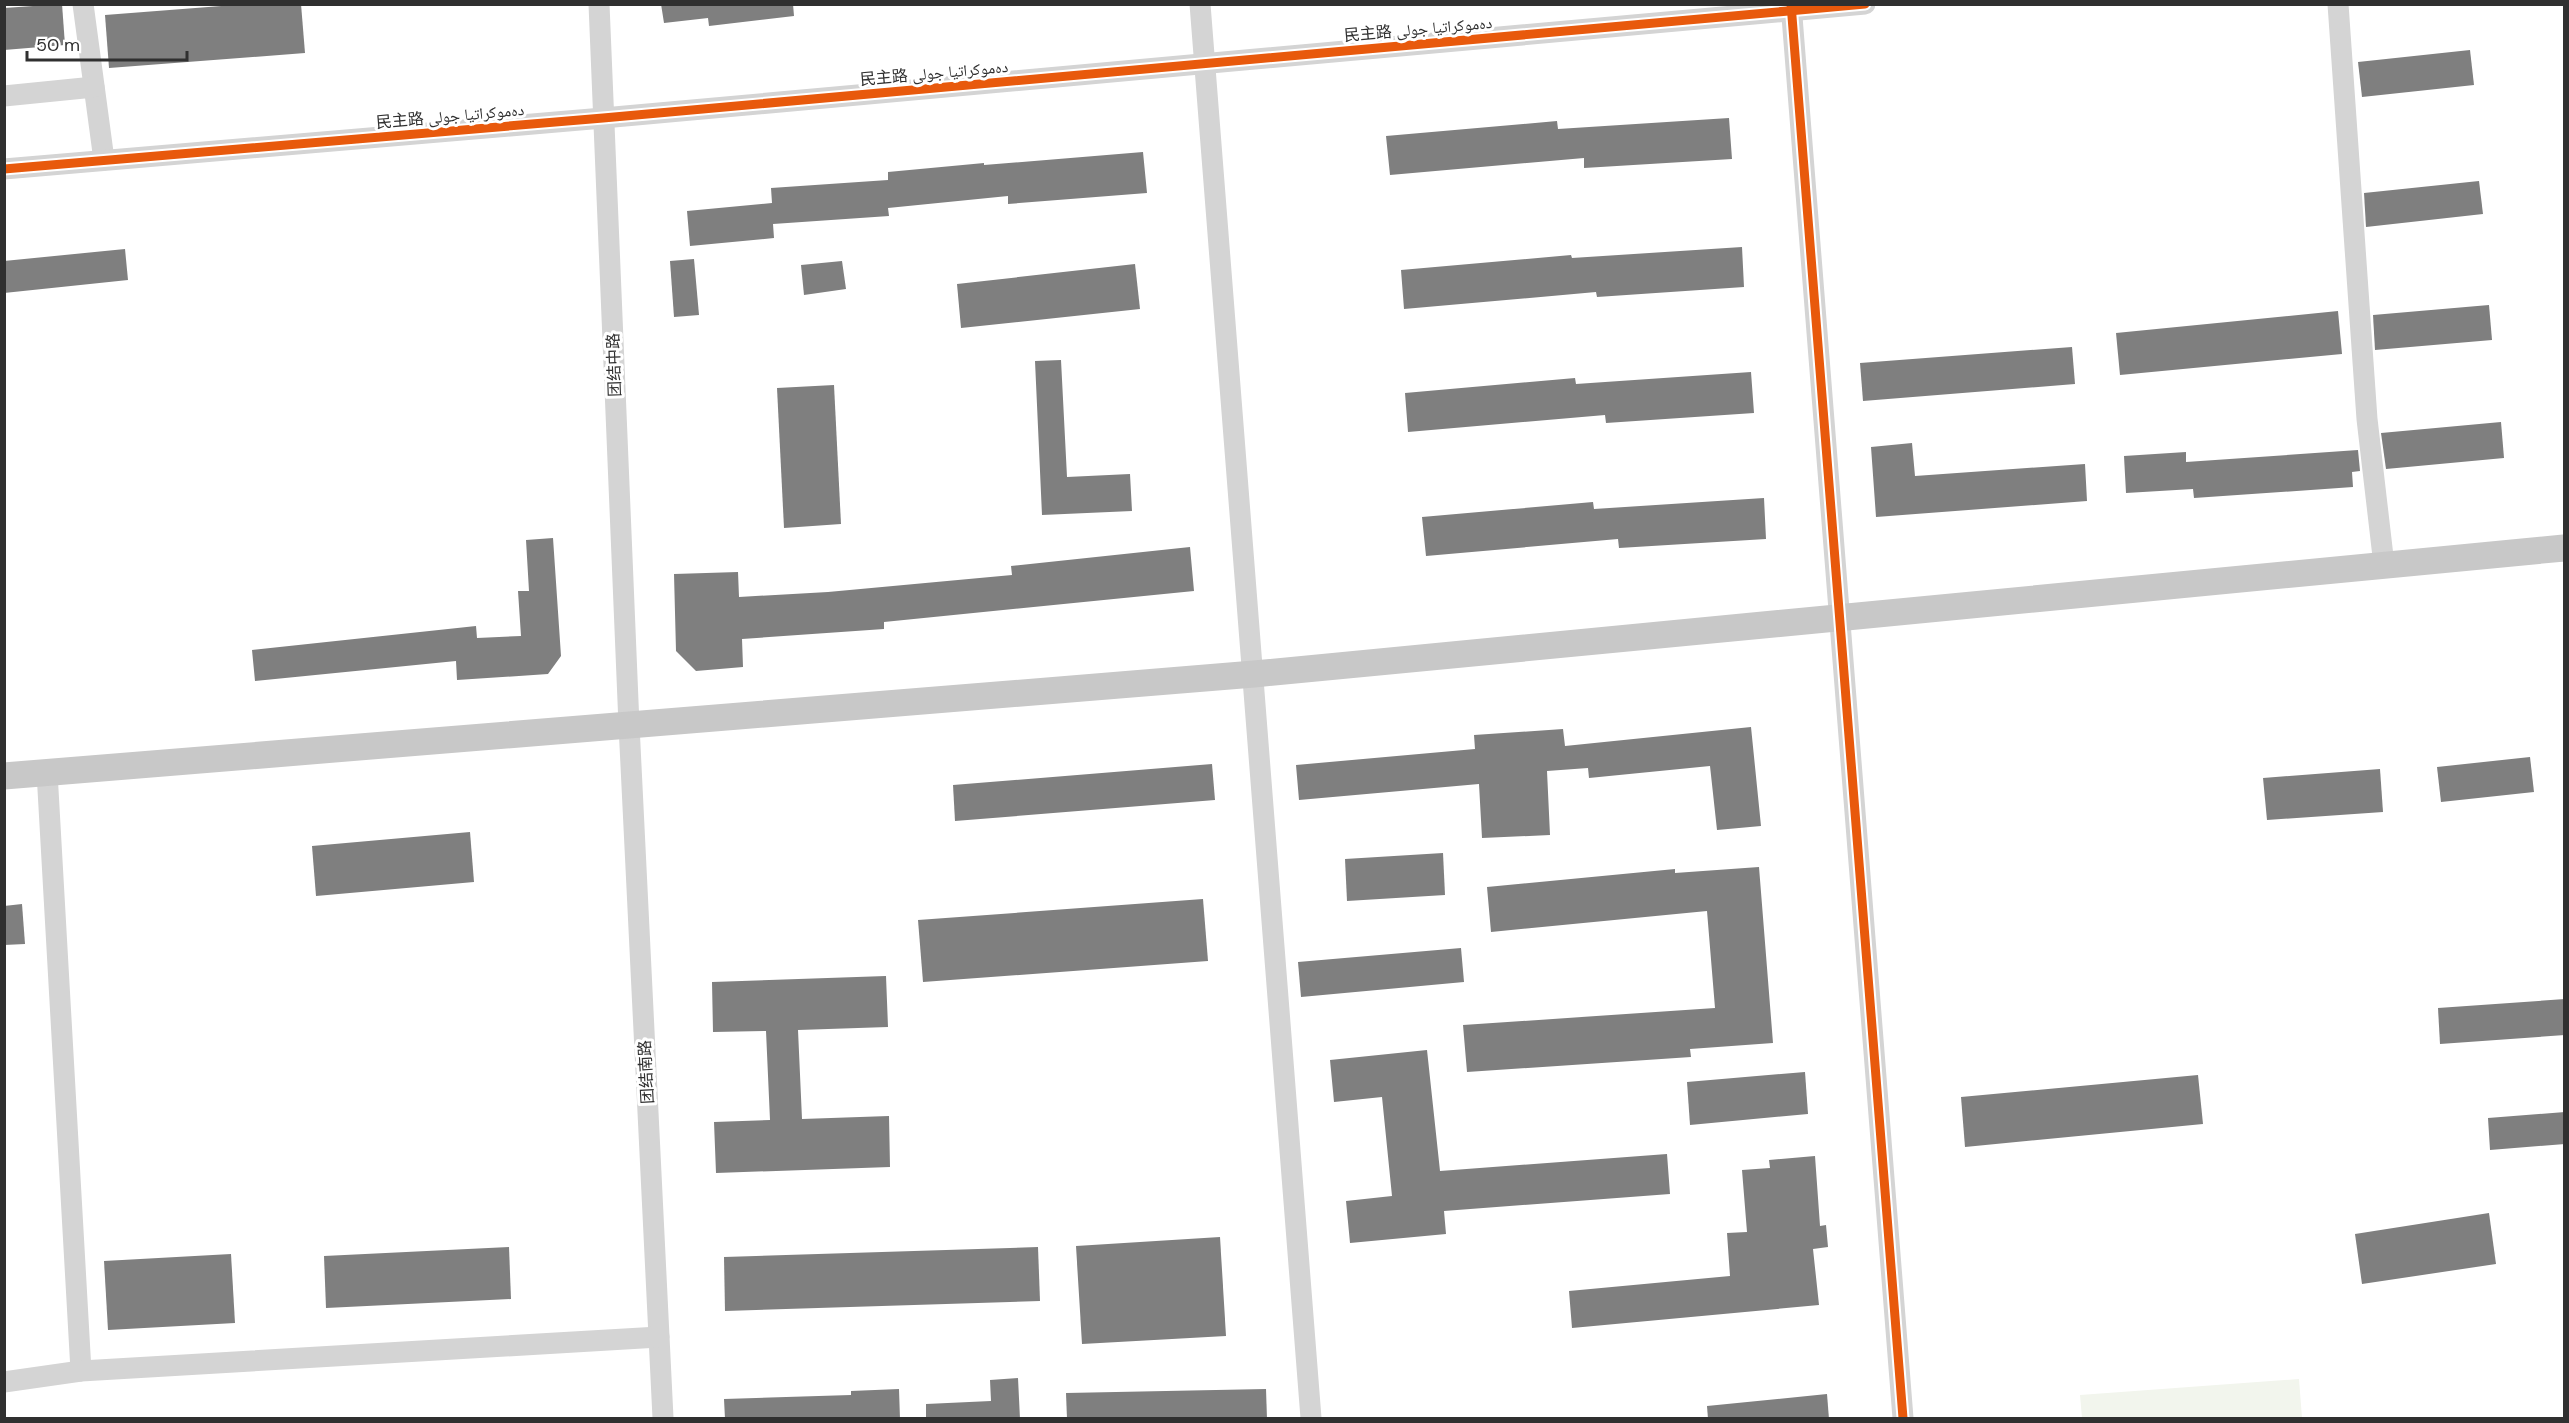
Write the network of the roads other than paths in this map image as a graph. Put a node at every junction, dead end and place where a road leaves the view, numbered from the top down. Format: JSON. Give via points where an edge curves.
{"nodes":[{"id":1,"x":83,"y":4,"type":"edge"},
{"id":2,"x":599,"y":4,"type":"edge"},
{"id":3,"x":1200,"y":4,"type":"edge"},
{"id":4,"x":1865,"y":4,"type":"edge"},
{"id":5,"x":2338,"y":4,"type":"edge"},
{"id":6,"x":1792,"y":8,"type":"edge"},
{"id":7,"x":1205,"y":64,"type":"junction"},
{"id":8,"x":94,"y":87,"type":"junction"},
{"id":9,"x":4,"y":96,"type":"edge"},
{"id":10,"x":603,"y":118,"type":"junction"},
{"id":11,"x":104,"y":160,"type":"junction"},
{"id":12,"x":4,"y":169,"type":"edge"},
{"id":13,"x":2565,"y":548,"type":"edge"},
{"id":14,"x":2384,"y":565,"type":"junction"},
{"id":15,"x":1839,"y":616,"type":"junction"},
{"id":16,"x":1254,"y":674,"type":"junction"},
{"id":17,"x":629,"y":725,"type":"junction"},
{"id":18,"x":47,"y":772,"type":"junction"},
{"id":19,"x":4,"y":776,"type":"edge"},
{"id":20,"x":659,"y":1337,"type":"junction"},
{"id":21,"x":81,"y":1371,"type":"junction"},
{"id":22,"x":4,"y":1382,"type":"edge"},
{"id":23,"x":663,"y":1419,"type":"edge"},
{"id":24,"x":1311,"y":1419,"type":"edge"},
{"id":25,"x":1903,"y":1419,"type":"edge"}],
"edges":[{"from":1,"to":8,"type":"street"},
{"from":2,"to":10,"type":"street","name":"团结中路"},
{"from":3,"to":7,"type":"street"},
{"from":4,"to":6,"type":"street","name":"民主路 دەموكراتيا جولى"},
{"from":5,"to":14,"type":"street","via":[[2367,419]]},
{"from":6,"to":7,"type":"street","name":"民主路 دەموكراتيا جولى"},
{"from":6,"to":15,"type":"street"},
{"from":7,"to":10,"type":"street","name":"民主路 دەموكراتيا جولى"},
{"from":7,"to":16,"type":"street"},
{"from":8,"to":9,"type":"street"},
{"from":8,"to":11,"type":"street"},
{"from":10,"to":11,"type":"street","name":"民主路 دەموكراتيا جولى"},
{"from":10,"to":17,"type":"street","name":"团结中路"},
{"from":11,"to":12,"type":"street","name":"民主路 دەموكراتيا جولى"},
{"from":13,"to":14,"type":"main road"},
{"from":14,"to":15,"type":"main road"},
{"from":15,"to":16,"type":"main road"},
{"from":15,"to":25,"type":"street"},
{"from":16,"to":17,"type":"main road"},
{"from":16,"to":24,"type":"street"},
{"from":17,"to":18,"type":"main road"},
{"from":17,"to":20,"type":"street","name":"团结南路"},
{"from":18,"to":19,"type":"main road"},
{"from":18,"to":21,"type":"street"},
{"from":20,"to":21,"type":"street"},
{"from":20,"to":23,"type":"street","name":"团结南路"},
{"from":21,"to":22,"type":"street"}]}
